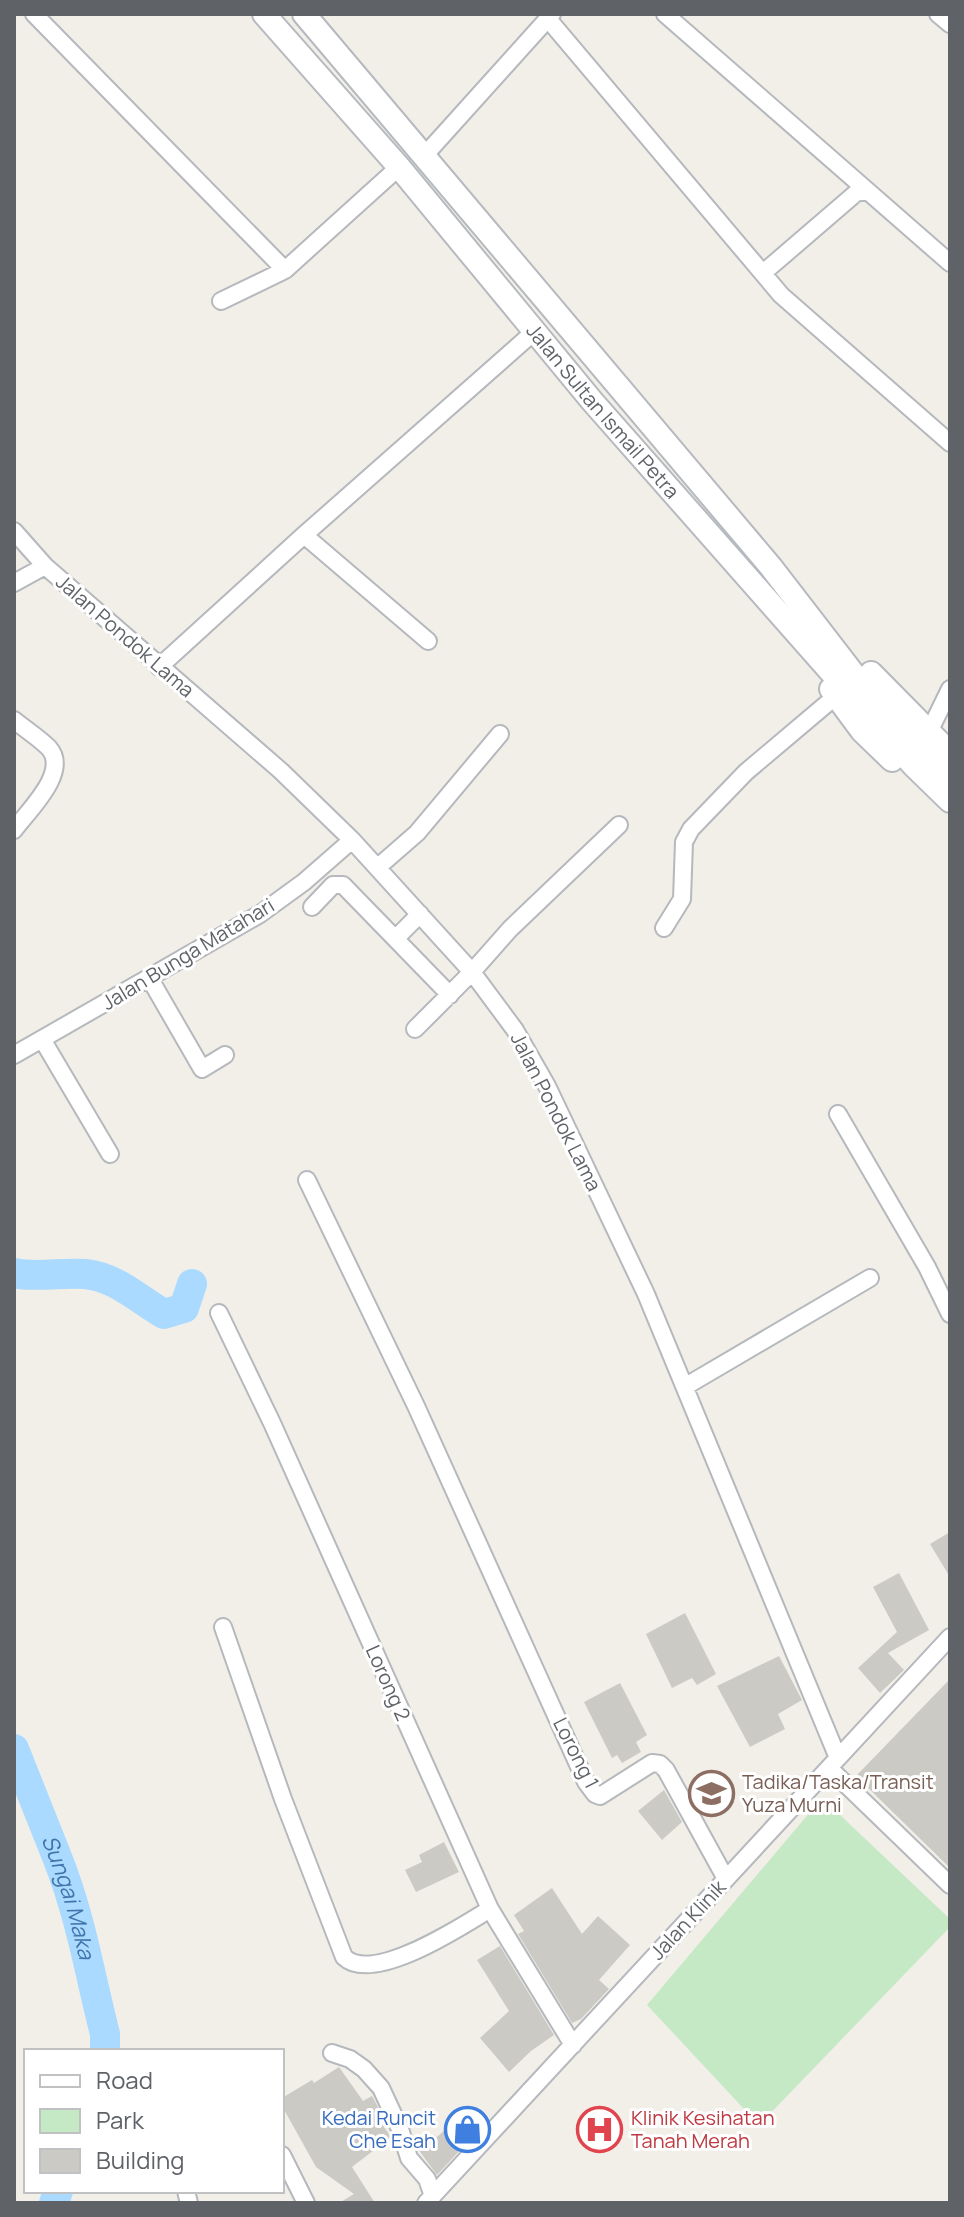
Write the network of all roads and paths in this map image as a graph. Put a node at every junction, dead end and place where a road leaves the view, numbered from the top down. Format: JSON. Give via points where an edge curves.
{"nodes":[{"id":1,"x":34,"y":14,"type":"edge"},
{"id":2,"x":264,"y":14,"type":"edge"},
{"id":3,"x":304,"y":14,"type":"edge"},
{"id":4,"x":665,"y":14,"type":"edge"},
{"id":5,"x":938,"y":14,"type":"edge"},
{"id":6,"x":550,"y":16,"type":"edge"},
{"id":7,"x":950,"y":24,"type":"edge"},
{"id":8,"x":425,"y":155,"type":"junction"},
{"id":9,"x":399,"y":167,"type":"junction"},
{"id":10,"x":867,"y":191,"type":"junction"},
{"id":11,"x":950,"y":263,"type":"edge"},
{"id":12,"x":285,"y":270,"type":"junction"},
{"id":13,"x":763,"y":273,"type":"junction"},
{"id":14,"x":221,"y":301,"type":"dead end"},
{"id":15,"x":535,"y":331,"type":"junction"},
{"id":16,"x":950,"y":443,"type":"edge"},
{"id":17,"x":14,"y":531,"type":"edge"},
{"id":18,"x":304,"y":535,"type":"junction"},
{"id":19,"x":45,"y":566,"type":"junction"},
{"id":20,"x":14,"y":583,"type":"edge"},
{"id":21,"x":767,"y":597,"type":"junction"},
{"id":22,"x":428,"y":641,"type":"dead end"},
{"id":23,"x":159,"y":667,"type":"junction"},
{"id":24,"x":950,"y":689,"type":"edge"},
{"id":25,"x":836,"y":696,"type":"junction"},
{"id":26,"x":14,"y":720,"type":"edge"},
{"id":27,"x":500,"y":734,"type":"dead end"},
{"id":28,"x":922,"y":750,"type":"junction"},
{"id":29,"x":950,"y":753,"type":"edge"},
{"id":30,"x":950,"y":777,"type":"edge"},
{"id":31,"x":950,"y":801,"type":"edge"},
{"id":32,"x":950,"y":817,"type":"edge"},
{"id":33,"x":619,"y":825,"type":"dead end"},
{"id":34,"x":14,"y":830,"type":"edge"},
{"id":35,"x":352,"y":840,"type":"junction"},
{"id":36,"x":378,"y":867,"type":"junction"},
{"id":37,"x":312,"y":907,"type":"dead end"},
{"id":38,"x":420,"y":914,"type":"junction"},
{"id":39,"x":664,"y":928,"type":"dead end"},
{"id":40,"x":396,"y":938,"type":"junction"},
{"id":41,"x":472,"y":972,"type":"junction"},
{"id":42,"x":150,"y":979,"type":"junction"},
{"id":43,"x":450,"y":995,"type":"junction"},
{"id":44,"x":415,"y":1029,"type":"dead end"},
{"id":45,"x":42,"y":1039,"type":"junction"},
{"id":46,"x":14,"y":1055,"type":"edge"},
{"id":47,"x":225,"y":1055,"type":"dead end"},
{"id":48,"x":838,"y":1114,"type":"dead end"},
{"id":49,"x":110,"y":1154,"type":"dead end"},
{"id":50,"x":307,"y":1180,"type":"dead end"},
{"id":51,"x":870,"y":1278,"type":"dead end"},
{"id":52,"x":219,"y":1313,"type":"dead end"},
{"id":53,"x":950,"y":1314,"type":"edge"},
{"id":54,"x":686,"y":1386,"type":"junction"},
{"id":55,"x":223,"y":1627,"type":"dead end"},
{"id":56,"x":950,"y":1637,"type":"edge"},
{"id":57,"x":833,"y":1763,"type":"junction"},
{"id":58,"x":726,"y":1879,"type":"junction"},
{"id":59,"x":950,"y":1885,"type":"edge"},
{"id":60,"x":490,"y":1909,"type":"junction"},
{"id":61,"x":573,"y":2045,"type":"junction"},
{"id":62,"x":332,"y":2053,"type":"dead end"},
{"id":63,"x":284,"y":2159,"type":"edge"},
{"id":64,"x":430,"y":2200,"type":"edge"},
{"id":65,"x":306,"y":2203,"type":"edge"}],
"edges":[{"from":1,"to":12,"type":"street"},
{"from":2,"to":9,"type":"main road","name":"Jalan Sultan Ismail Petra"},
{"from":3,"to":8,"type":"main road","name":"Jalan Sultan Ismail Petra"},
{"from":4,"to":10,"type":"street"},
{"from":5,"to":7,"type":"street"},
{"from":6,"to":8,"type":"street"},
{"from":6,"to":13,"type":"street"},
{"from":8,"to":28,"type":"main road","name":"Jalan Sultan Ismail Petra"},
{"from":9,"to":12,"type":"street"},
{"from":9,"to":15,"type":"main road","name":"Jalan Sultan Ismail Petra"},
{"from":10,"to":11,"type":"street"},
{"from":10,"to":13,"type":"street","via":[[856,193]]},
{"from":12,"to":14,"type":"street"},
{"from":13,"to":16,"type":"street","via":[[797,310]]},
{"from":15,"to":18,"type":"street"},
{"from":15,"to":21,"type":"main road","name":"Jalan Sultan Ismail Petra"},
{"from":17,"to":19,"type":"street","name":"Jalan Pondok Lama"},
{"from":18,"to":22,"type":"street"},
{"from":18,"to":23,"type":"street"},
{"from":19,"to":20,"type":"street"},
{"from":19,"to":23,"type":"street","name":"Jalan Pondok Lama"},
{"from":21,"to":25,"type":"main road"},
{"from":21,"to":28,"type":"main road","name":"Jalan Sultan Ismail Petra"},
{"from":23,"to":35,"type":"street","name":"Jalan Pondok Lama"},
{"from":24,"to":28,"type":"street"},
{"from":25,"to":32,"type":"main road","via":[[862,731]]},
{"from":25,"to":39,"type":"street","via":[[746,772],[691,829],[684,842],[682,899]]},
{"from":26,"to":34,"type":"street","via":[[51,750],[55,777]]},
{"from":27,"to":36,"type":"street","via":[[417,833]]},
{"from":28,"to":29,"type":"main road"},
{"from":28,"to":30,"type":"main road","name":"Jalan Sultan Ismail Petra"},
{"from":28,"to":31,"type":"main road","name":"Jalan Sultan Ismail Petra"},
{"from":33,"to":41,"type":"street"},
{"from":35,"to":36,"type":"street","name":"Jalan Pondok Lama"},
{"from":35,"to":42,"type":"street","name":"Jalan Bunga Matahari","via":[[260,914]]},
{"from":36,"to":38,"type":"street","name":"Jalan Pondok Lama"},
{"from":37,"to":40,"type":"street","via":[[333,885],[343,885]]},
{"from":38,"to":40,"type":"street"},
{"from":38,"to":41,"type":"street","name":"Jalan Pondok Lama"},
{"from":40,"to":43,"type":"street"},
{"from":41,"to":43,"type":"street"},
{"from":41,"to":54,"type":"street","name":"Jalan Pondok Lama","via":[[515,1030],[547,1086]]},
{"from":42,"to":45,"type":"street","name":"Jalan Bunga Matahari"},
{"from":42,"to":47,"type":"street","via":[[202,1069]]},
{"from":43,"to":44,"type":"street"},
{"from":45,"to":46,"type":"street","name":"Jalan Bunga Matahari"},
{"from":45,"to":49,"type":"street"},
{"from":48,"to":53,"type":"street"},
{"from":50,"to":58,"type":"street","name":"Lorong 1","via":[[586,1782],[600,1796],[652,1763],[660,1764]]},
{"from":51,"to":54,"type":"street"},
{"from":52,"to":60,"type":"street","name":"Lorong 2"},
{"from":54,"to":57,"type":"street","name":"Jalan Pondok Lama"},
{"from":55,"to":60,"type":"street","via":[[344,1957],[356,1965],[378,1964],[433,1943]]},
{"from":56,"to":57,"type":"street","name":"Jalan Klinik"},
{"from":57,"to":58,"type":"street","name":"Jalan Klinik"},
{"from":57,"to":59,"type":"street"},
{"from":58,"to":61,"type":"street","name":"Jalan Klinik"},
{"from":60,"to":61,"type":"street","name":"Lorong 2"},
{"from":61,"to":64,"type":"street","name":"Jalan Klinik"},
{"from":62,"to":64,"type":"street","via":[[364,2069],[381,2088],[409,2158],[427,2179]]},
{"from":63,"to":65,"type":"street"}]}
